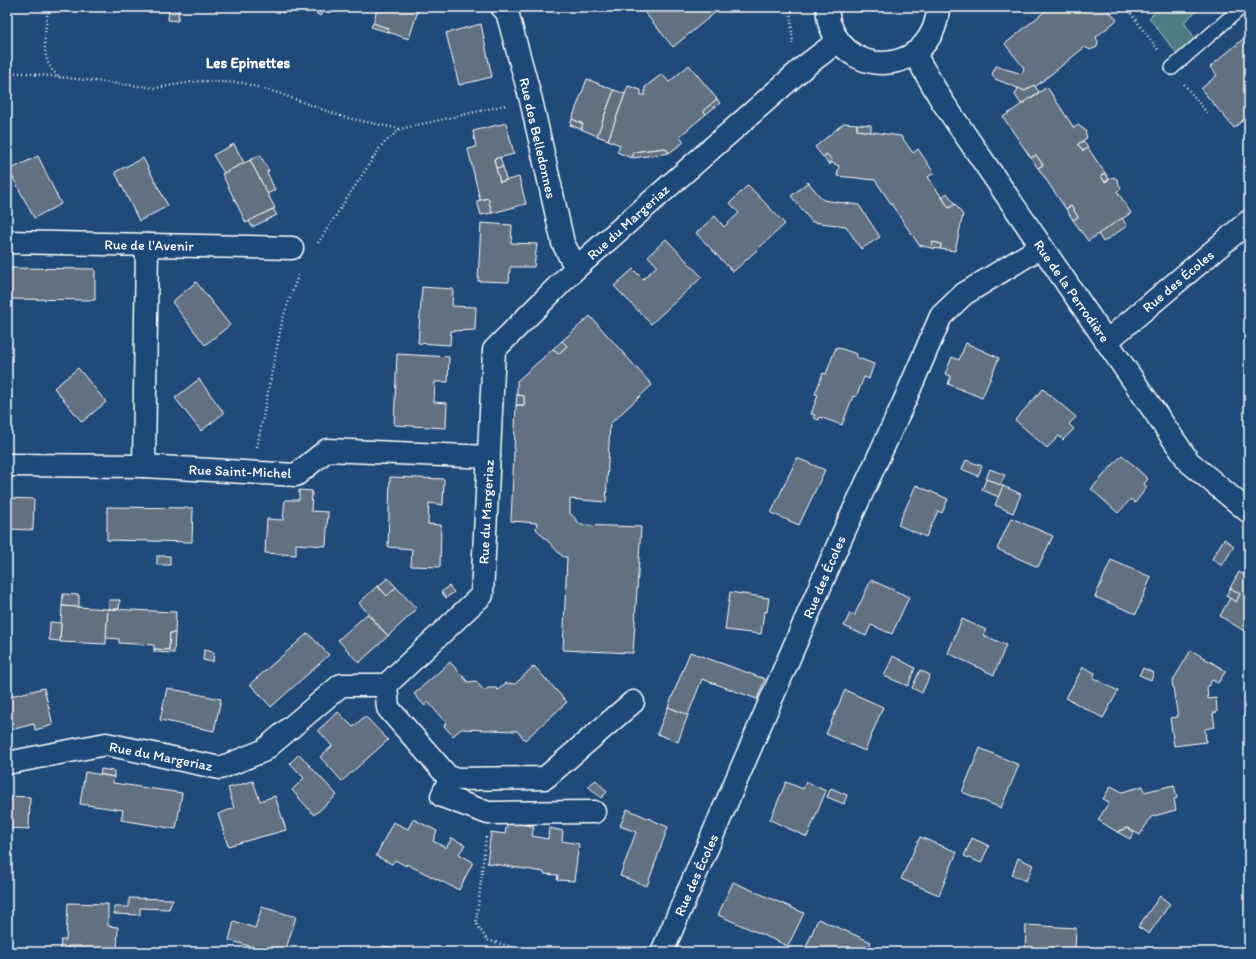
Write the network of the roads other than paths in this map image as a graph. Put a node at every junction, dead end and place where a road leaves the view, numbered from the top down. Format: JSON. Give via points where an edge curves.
{"nodes":[{"id":1,"x":502,"y":7,"type":"edge"},
{"id":2,"x":827,"y":7,"type":"edge"},
{"id":3,"x":938,"y":7,"type":"edge"},
{"id":4,"x":1242,"y":7,"type":"edge"},
{"id":5,"x":838,"y":41,"type":"junction"},
{"id":6,"x":914,"y":54,"type":"junction"},
{"id":7,"x":1172,"y":68,"type":"dead end"},
{"id":8,"x":1249,"y":221,"type":"edge"},
{"id":9,"x":7,"y":242,"type":"edge"},
{"id":10,"x":147,"y":244,"type":"junction"},
{"id":11,"x":1041,"y":247,"type":"junction"},
{"id":12,"x":292,"y":248,"type":"dead end"},
{"id":13,"x":576,"y":268,"type":"junction"},
{"id":14,"x":1107,"y":340,"type":"junction"},
{"id":15,"x":489,"y":457,"type":"junction"},
{"id":16,"x":7,"y":465,"type":"edge"},
{"id":17,"x":144,"y":466,"type":"junction"},
{"id":18,"x":1249,"y":512,"type":"edge"},
{"id":19,"x":386,"y":685,"type":"junction"},
{"id":20,"x":633,"y":702,"type":"dead end"},
{"id":21,"x":7,"y":763,"type":"edge"},
{"id":22,"x":450,"y":779,"type":"junction"},
{"id":23,"x":594,"y":812,"type":"dead end"},
{"id":24,"x":662,"y":952,"type":"edge"}],
"edges":[{"from":1,"to":13,"type":"street","name":"Rue des Belledonnes","via":[[507,12],[531,100],[562,243]]},
{"from":2,"to":5,"type":"street","via":[[829,24]]},
{"from":3,"to":6,"type":"street","via":[[938,20],[931,37]]},
{"from":4,"to":7,"type":"lane"},
{"from":5,"to":6,"type":"street","via":[[852,54],[867,61],[883,64],[902,60]]},
{"from":5,"to":13,"type":"street","name":"Rue du Margeriaz","via":[[804,67]]},
{"from":6,"to":11,"type":"street","name":"Rue de la Perrodière","via":[[942,102]]},
{"from":8,"to":14,"type":"street","name":"Rue des Écoles"},
{"from":9,"to":10,"type":"street","name":"Rue de l'Avenir"},
{"from":10,"to":12,"type":"street","name":"Rue de l'Avenir"},
{"from":10,"to":17,"type":"street"},
{"from":11,"to":14,"type":"street","name":"Rue de la Perrodière"},
{"from":11,"to":24,"type":"street","name":"Rue des Écoles","via":[[964,294],[941,316],[839,543]]},
{"from":13,"to":15,"type":"street","name":"Rue du Margeriaz","via":[[494,350]]},
{"from":14,"to":18,"type":"street","name":"Rue de la Perrodière","via":[[1189,462]]},
{"from":15,"to":17,"type":"street","name":"Rue Saint-Michel","via":[[327,450],[296,475]]},
{"from":15,"to":19,"type":"street","name":"Rue du Margeriaz","via":[[482,595]]},
{"from":16,"to":17,"type":"street","name":"Rue Saint-Michel"},
{"from":19,"to":21,"type":"street","name":"Rue du Margeriaz","via":[[340,685],[263,751],[220,768],[106,744]]},
{"from":19,"to":22,"type":"street","via":[[388,708]]},
{"from":20,"to":22,"type":"street","via":[[545,778]]},
{"from":22,"to":23,"type":"street","via":[[442,796],[488,813]]}]}
